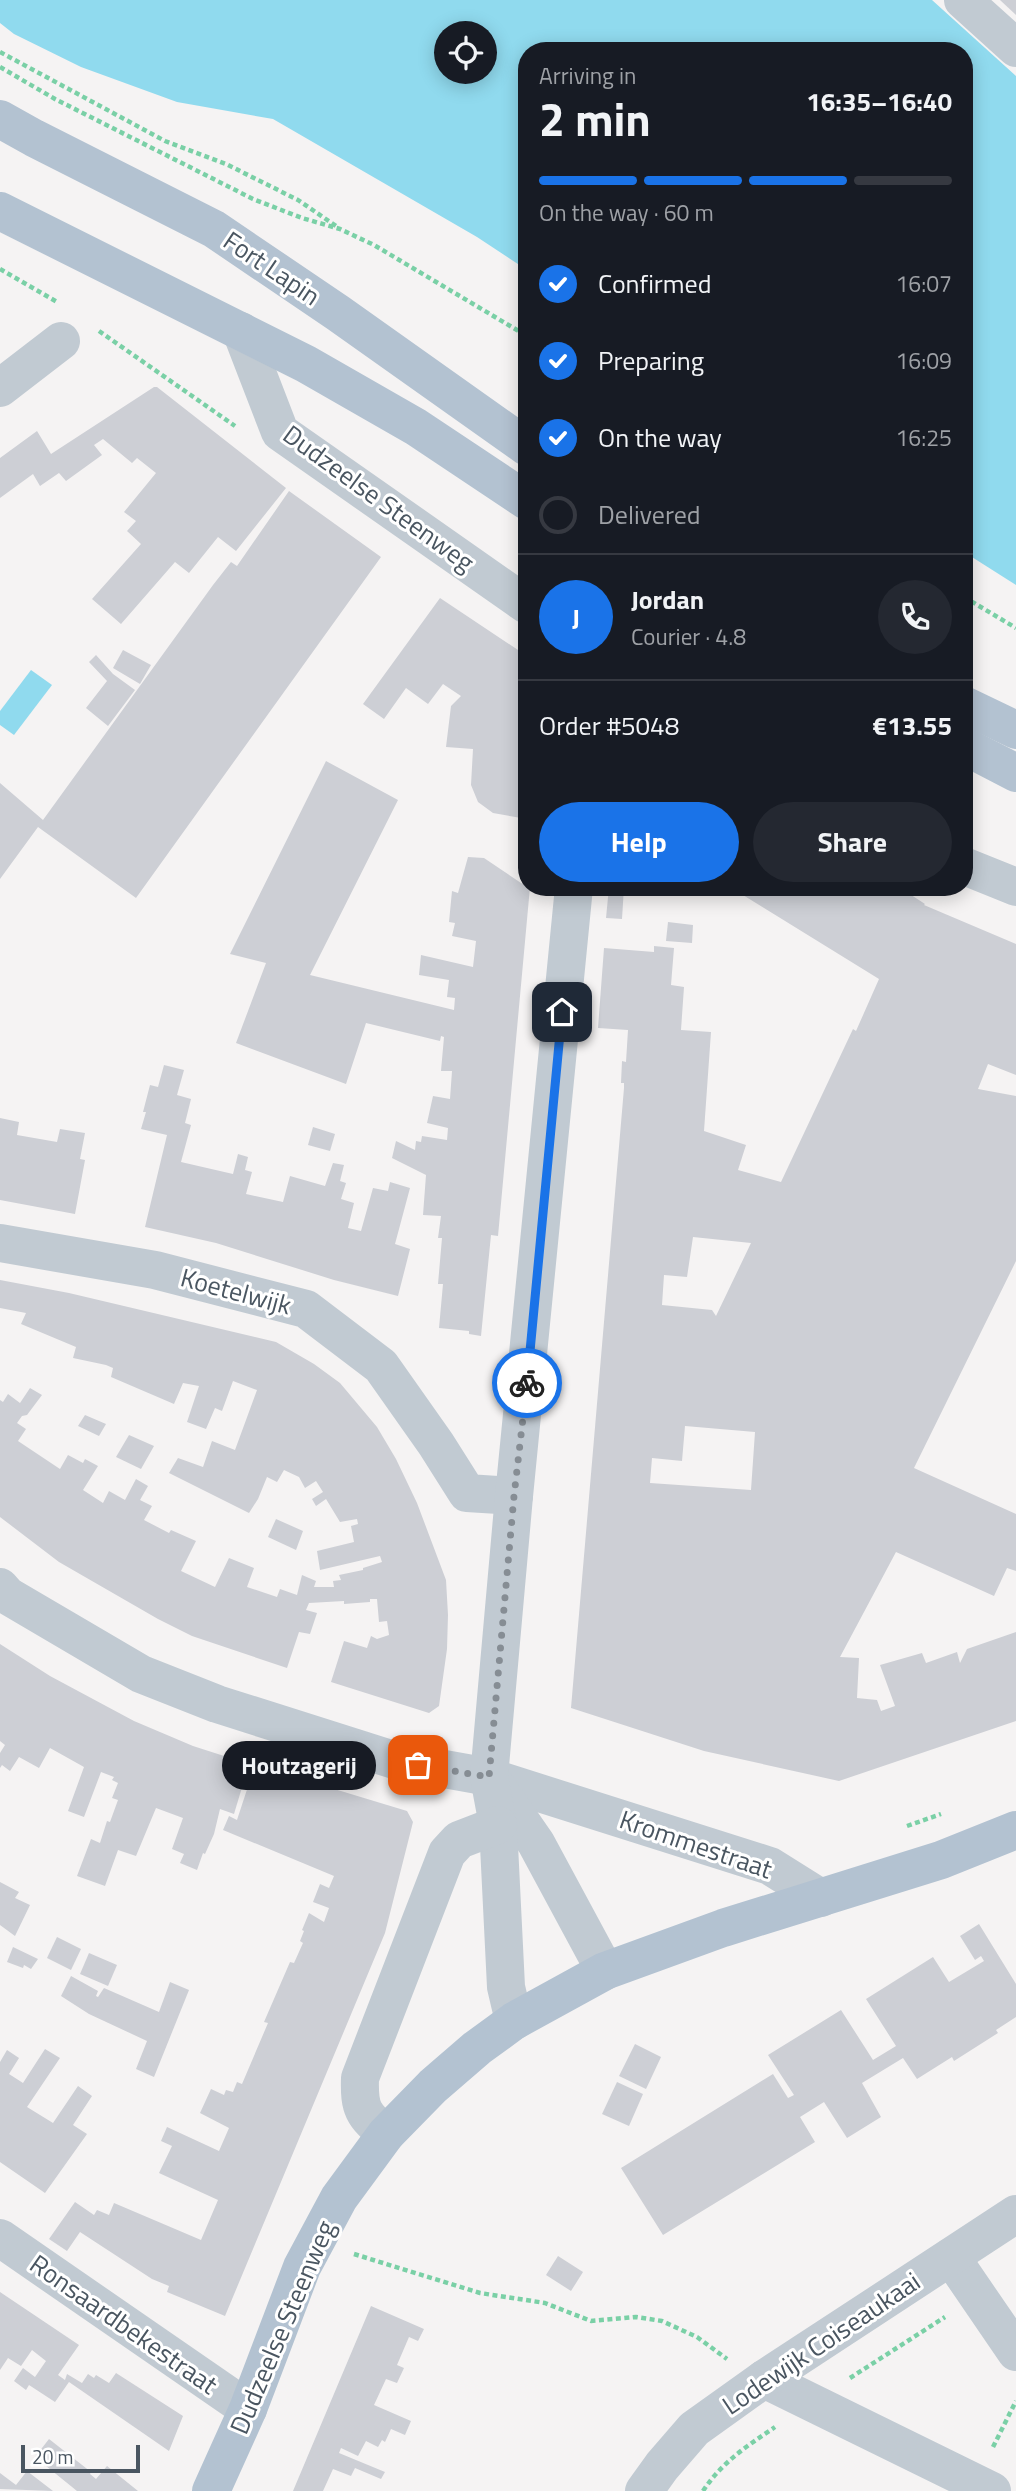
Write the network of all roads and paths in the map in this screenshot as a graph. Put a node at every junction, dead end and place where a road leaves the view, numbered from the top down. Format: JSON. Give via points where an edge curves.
{"nodes":[{"id":1,"x":962,"y":0,"type":"edge"},
{"id":2,"x":1016,"y":48,"type":"edge"},
{"id":3,"x":0,"y":52,"type":"edge"},
{"id":4,"x":0,"y":67,"type":"edge"},
{"id":5,"x":0,"y":119,"type":"edge"},
{"id":6,"x":0,"y":211,"type":"edge"},
{"id":7,"x":340,"y":229,"type":"junction"},
{"id":8,"x":241,"y":331,"type":"junction"},
{"id":9,"x":518,"y":331,"type":"edge"},
{"id":10,"x":61,"y":341,"type":"dead end"},
{"id":11,"x":0,"y":388,"type":"edge"},
{"id":12,"x":518,"y":441,"type":"edge"},
{"id":13,"x":518,"y":495,"type":"edge"},
{"id":14,"x":518,"y":599,"type":"edge"},
{"id":15,"x":973,"y":602,"type":"edge"},
{"id":16,"x":1016,"y":628,"type":"edge"},
{"id":17,"x":973,"y":709,"type":"edge"},
{"id":18,"x":1016,"y":730,"type":"edge"},
{"id":19,"x":973,"y":751,"type":"edge"},
{"id":20,"x":1016,"y":773,"type":"edge"},
{"id":21,"x":973,"y":870,"type":"edge"},
{"id":22,"x":1016,"y":887,"type":"edge"},
{"id":23,"x":573,"y":896,"type":"edge"},
{"id":24,"x":0,"y":1243,"type":"edge"},
{"id":25,"x":514,"y":1496,"type":"junction"},
{"id":26,"x":0,"y":1587,"type":"edge"},
{"id":27,"x":489,"y":1777,"type":"junction"},
{"id":28,"x":951,"y":1810,"type":"dead end"},
{"id":29,"x":498,"y":1825,"type":"junction"},
{"id":30,"x":900,"y":1828,"type":"dead end"},
{"id":31,"x":1016,"y":1830,"type":"edge"},
{"id":32,"x":821,"y":1898,"type":"junction"},
{"id":33,"x":605,"y":1971,"type":"junction"},
{"id":34,"x":514,"y":2021,"type":"junction"},
{"id":35,"x":386,"y":2134,"type":"junction"},
{"id":36,"x":1016,"y":2214,"type":"edge"},
{"id":37,"x":0,"y":2238,"type":"edge"},
{"id":38,"x":344,"y":2251,"type":"dead end"},
{"id":39,"x":951,"y":2257,"type":"junction"},
{"id":40,"x":979,"y":2296,"type":"junction"},
{"id":41,"x":1016,"y":2352,"type":"edge"},
{"id":42,"x":764,"y":2379,"type":"junction"},
{"id":43,"x":812,"y":2402,"type":"junction"},
{"id":44,"x":247,"y":2409,"type":"junction"},
{"id":45,"x":211,"y":2491,"type":"edge"},
{"id":46,"x":644,"y":2491,"type":"edge"},
{"id":47,"x":703,"y":2491,"type":"edge"},
{"id":48,"x":992,"y":2491,"type":"edge"}],
"edges":[{"from":1,"to":2,"type":"street"},
{"from":3,"to":7,"type":"path","via":[[164,141],[226,164],[298,200]]},
{"from":4,"to":7,"type":"path","via":[[253,199]]},
{"from":5,"to":12,"type":"main road","name":"Fort Lapin","via":[[214,229]]},
{"from":6,"to":8,"type":"main road"},
{"from":7,"to":9,"type":"path"},
{"from":8,"to":13,"type":"main road","via":[[416,427]]},
{"from":8,"to":14,"type":"street","name":"Dudzeelse Steenweg","via":[[280,432]]},
{"from":10,"to":11,"type":"street"},
{"from":15,"to":16,"type":"path"},
{"from":17,"to":18,"type":"main road"},
{"from":19,"to":20,"type":"main road"},
{"from":21,"to":22,"type":"street"},
{"from":23,"to":25,"type":"street"},
{"from":24,"to":25,"type":"street","name":"Koetelwijk","via":[[155,1269],[306,1310],[381,1366],[467,1493]]},
{"from":25,"to":27,"type":"street"},
{"from":26,"to":27,"type":"street","name":"Krommestraat","via":[[129,1667],[217,1704],[394,1760]]},
{"from":27,"to":29,"type":"street"},
{"from":27,"to":32,"type":"street","name":"Krommestraat","via":[[770,1866]]},
{"from":27,"to":33,"type":"street","via":[[536,1843]]},
{"from":28,"to":30,"type":"path"},
{"from":29,"to":34,"type":"street","via":[[506,1987]]},
{"from":29,"to":35,"type":"street","via":[[459,1840],[447,1853],[360,2078],[364,2112]]},
{"from":31,"to":32,"type":"main road","via":[[941,1860]]},
{"from":32,"to":33,"type":"main road","name":"Dudzeelse Steenweg"},
{"from":33,"to":34,"type":"main road","name":"Dudzeelse Steenweg"},
{"from":34,"to":35,"type":"main road","name":"Dudzeelse Steenweg","via":[[433,2086]]},
{"from":35,"to":44,"type":"main road","name":"Dudzeelse Steenweg","via":[[339,2198],[302,2267]]},
{"from":36,"to":39,"type":"street","name":"Lodewijk Coiseaukaai"},
{"from":37,"to":44,"type":"street","name":"Ronsaardbekestraat"},
{"from":38,"to":42,"type":"path","via":[[480,2293],[545,2303],[592,2321],[636,2317],[662,2321]]},
{"from":39,"to":40,"type":"street"},
{"from":39,"to":42,"type":"street","name":"Lodewijk Coiseaukaai"},
{"from":40,"to":41,"type":"street"},
{"from":40,"to":43,"type":"path"},
{"from":42,"to":43,"type":"street"},
{"from":42,"to":46,"type":"street","name":"Lodewijk Coiseaukaai","via":[[694,2430]]},
{"from":43,"to":47,"type":"path","via":[[735,2454]]},
{"from":43,"to":48,"type":"street"},
{"from":44,"to":45,"type":"main road","name":"Dudzeelse Steenweg"}]}
